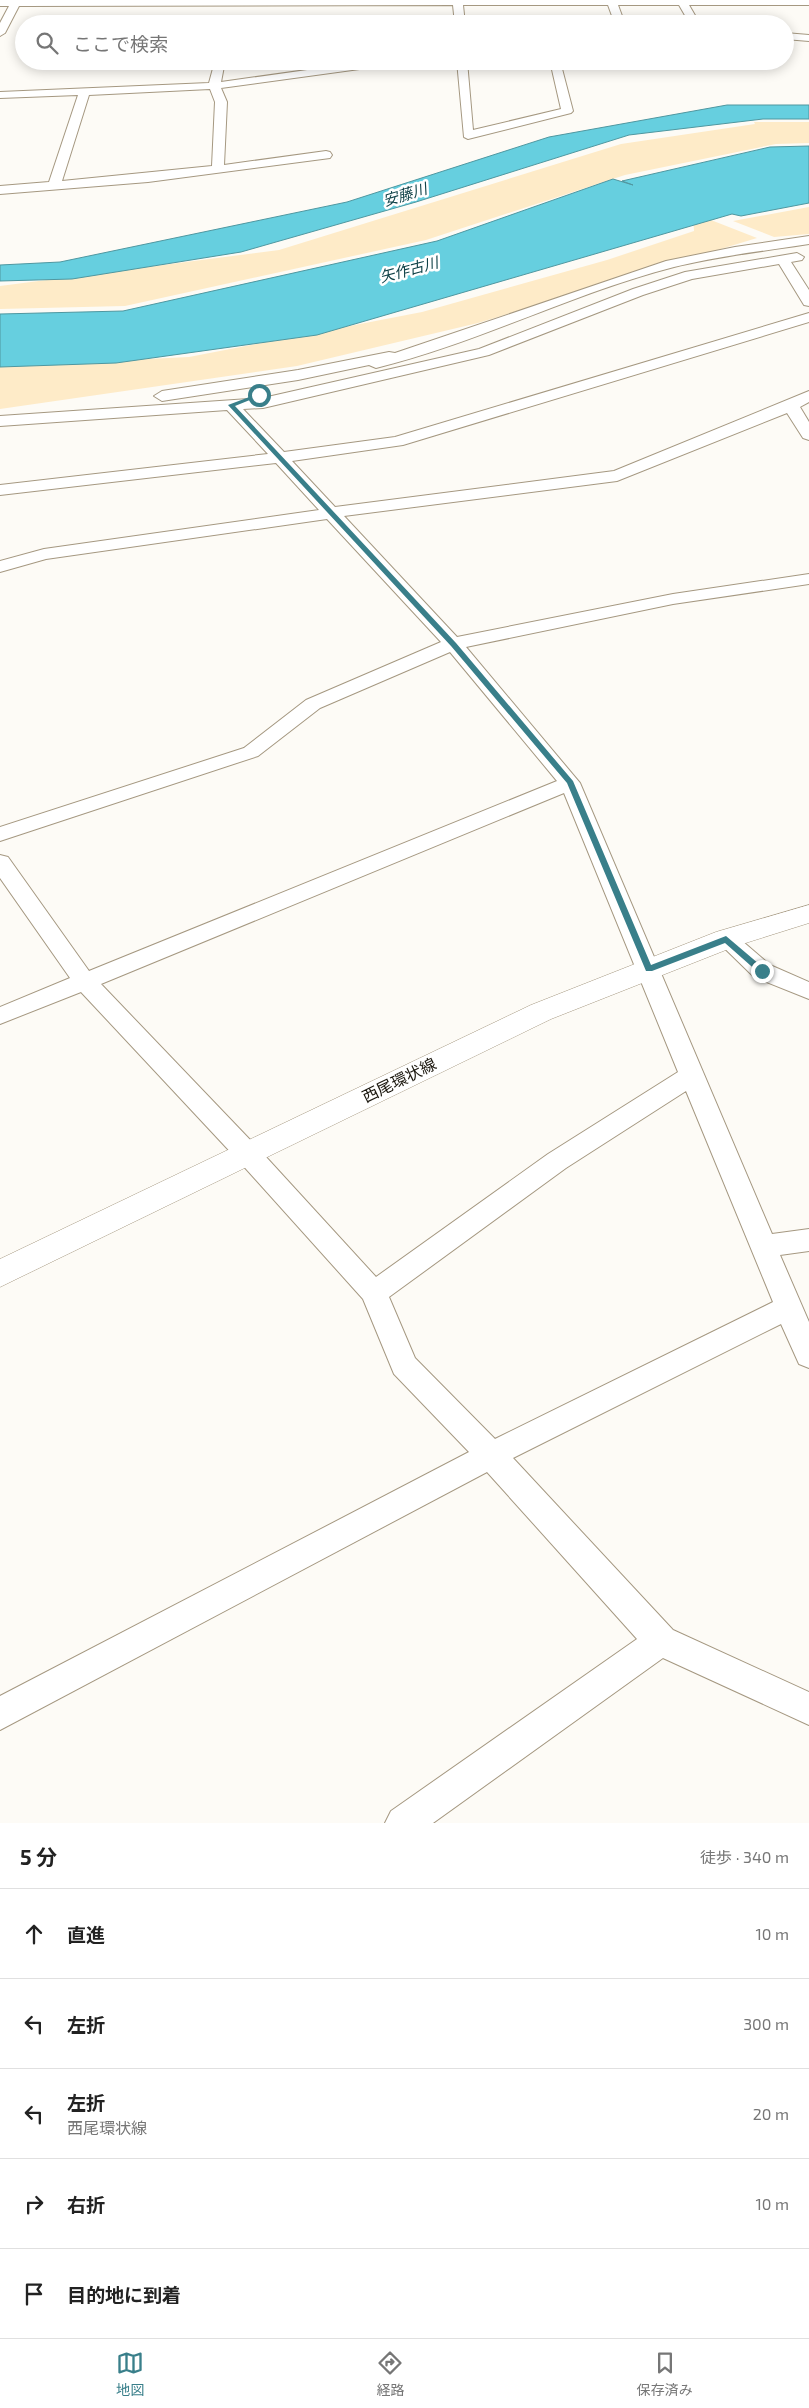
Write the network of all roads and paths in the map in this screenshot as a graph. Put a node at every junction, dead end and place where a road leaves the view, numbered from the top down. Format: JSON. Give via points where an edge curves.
{"nodes":[{"id":1,"x":681,"y":1,"type":"edge"},
{"id":2,"x":16,"y":2,"type":"edge"},
{"id":3,"x":458,"y":2,"type":"edge"},
{"id":4,"x":612,"y":2,"type":"junction"},
{"id":5,"x":809,"y":2,"type":"edge"},
{"id":6,"x":0,"y":3,"type":"edge"},
{"id":7,"x":233,"y":6,"type":"edge"},
{"id":8,"x":459,"y":15,"type":"edge"},
{"id":9,"x":617,"y":15,"type":"edge"},
{"id":10,"x":690,"y":15,"type":"edge"},
{"id":11,"x":0,"y":33,"type":"edge"},
{"id":12,"x":794,"y":37,"type":"edge"},
{"id":13,"x":809,"y":38,"type":"edge"},
{"id":14,"x":218,"y":70,"type":"edge"},
{"id":15,"x":330,"y":70,"type":"edge"},
{"id":16,"x":463,"y":70,"type":"edge"},
{"id":17,"x":557,"y":70,"type":"edge"},
{"id":18,"x":214,"y":86,"type":"junction"},
{"id":19,"x":84,"y":90,"type":"junction"},
{"id":20,"x":0,"y":95,"type":"edge"},
{"id":21,"x":326,"y":155,"type":"dead end"},
{"id":22,"x":218,"y":169,"type":"junction"},
{"id":23,"x":54,"y":186,"type":"junction"},
{"id":24,"x":0,"y":190,"type":"edge"},
{"id":25,"x":809,"y":240,"type":"edge"},
{"id":26,"x":809,"y":256,"type":"edge"},
{"id":27,"x":783,"y":259,"type":"junction"},
{"id":28,"x":809,"y":302,"type":"edge"},
{"id":29,"x":809,"y":317,"type":"edge"},
{"id":30,"x":412,"y":351,"type":"junction"},
{"id":31,"x":809,"y":396,"type":"edge"},
{"id":32,"x":231,"y":405,"type":"junction"},
{"id":33,"x":791,"y":406,"type":"junction"},
{"id":34,"x":0,"y":420,"type":"edge"},
{"id":35,"x":809,"y":435,"type":"edge"},
{"id":36,"x":278,"y":458,"type":"junction"},
{"id":37,"x":0,"y":490,"type":"edge"},
{"id":38,"x":332,"y":513,"type":"junction"},
{"id":39,"x":0,"y":567,"type":"edge"},
{"id":40,"x":809,"y":579,"type":"edge"},
{"id":41,"x":453,"y":644,"type":"junction"},
{"id":42,"x":570,"y":783,"type":"junction"},
{"id":43,"x":0,"y":834,"type":"edge"},
{"id":44,"x":0,"y":862,"type":"edge"},
{"id":45,"x":809,"y":914,"type":"edge"},
{"id":46,"x":726,"y":939,"type":"junction"},
{"id":47,"x":649,"y":969,"type":"junction"},
{"id":48,"x":84,"y":981,"type":"junction"},
{"id":49,"x":809,"y":991,"type":"edge"},
{"id":50,"x":0,"y":1016,"type":"edge"},
{"id":51,"x":693,"y":1074,"type":"junction"},
{"id":52,"x":247,"y":1152,"type":"junction"},
{"id":53,"x":809,"y":1240,"type":"edge"},
{"id":54,"x":764,"y":1246,"type":"junction"},
{"id":55,"x":0,"y":1274,"type":"edge"},
{"id":56,"x":374,"y":1293,"type":"junction"},
{"id":57,"x":789,"y":1307,"type":"junction"},
{"id":58,"x":809,"y":1356,"type":"edge"},
{"id":59,"x":492,"y":1455,"type":"junction"},
{"id":60,"x":661,"y":1641,"type":"junction"},
{"id":61,"x":809,"y":1709,"type":"edge"},
{"id":62,"x":0,"y":1714,"type":"edge"},
{"id":63,"x":403,"y":1823,"type":"edge"}],
"edges":[{"from":1,"to":4,"type":"street"},
{"from":1,"to":5,"type":"street"},
{"from":1,"to":10,"type":"street"},
{"from":2,"to":6,"type":"street"},
{"from":2,"to":7,"type":"street"},
{"from":2,"to":11,"type":"street"},
{"from":3,"to":4,"type":"street"},
{"from":3,"to":7,"type":"street"},
{"from":3,"to":8,"type":"street"},
{"from":4,"to":9,"type":"street"},
{"from":12,"to":13,"type":"street"},
{"from":14,"to":18,"type":"street"},
{"from":15,"to":18,"type":"street"},
{"from":16,"to":17,"type":"street","via":[[468,136],[567,111]]},
{"from":18,"to":19,"type":"street"},
{"from":18,"to":22,"type":"street","via":[[221,102]]},
{"from":19,"to":20,"type":"street"},
{"from":19,"to":23,"type":"street"},
{"from":21,"to":22,"type":"street"},
{"from":22,"to":23,"type":"street"},
{"from":23,"to":24,"type":"street"},
{"from":25,"to":30,"type":"street","via":[[671,264]]},
{"from":26,"to":27,"type":"street"},
{"from":27,"to":28,"type":"street"},
{"from":27,"to":32,"type":"street","via":[[690,275],[484,352],[263,403]]},
{"from":29,"to":36,"type":"street","via":[[397,442]]},
{"from":30,"to":32,"type":"street","via":[[341,377],[259,395]]},
{"from":30,"to":34,"type":"street","via":[[289,376]]},
{"from":31,"to":33,"type":"street"},
{"from":32,"to":34,"type":"street"},
{"from":32,"to":36,"type":"street"},
{"from":33,"to":35,"type":"street"},
{"from":33,"to":38,"type":"street","via":[[617,476]]},
{"from":36,"to":37,"type":"street"},
{"from":36,"to":38,"type":"street"},
{"from":38,"to":39,"type":"street","via":[[44,554]]},
{"from":38,"to":41,"type":"street"},
{"from":40,"to":41,"type":"street","via":[[673,599]]},
{"from":41,"to":42,"type":"street"},
{"from":41,"to":43,"type":"street","via":[[313,704],[251,752]]},
{"from":42,"to":47,"type":"street"},
{"from":42,"to":48,"type":"street"},
{"from":44,"to":48,"type":"street"},
{"from":45,"to":46,"type":"main road","name":"西尾環状線"},
{"from":46,"to":47,"type":"main road","name":"西尾環状線"},
{"from":46,"to":49,"type":"street","via":[[762,971]]},
{"from":47,"to":51,"type":"street"},
{"from":47,"to":52,"type":"main road","name":"西尾環状線","via":[[541,1012]]},
{"from":48,"to":50,"type":"street"},
{"from":48,"to":52,"type":"street"},
{"from":51,"to":54,"type":"street"},
{"from":51,"to":56,"type":"street","via":[[557,1161]]},
{"from":52,"to":55,"type":"main road","name":"西尾環状線"},
{"from":52,"to":56,"type":"street"},
{"from":53,"to":54,"type":"street"},
{"from":54,"to":57,"type":"street"},
{"from":56,"to":59,"type":"street","via":[[404,1365]]},
{"from":57,"to":58,"type":"street"},
{"from":57,"to":59,"type":"street"},
{"from":59,"to":60,"type":"street"},
{"from":59,"to":62,"type":"street"},
{"from":60,"to":61,"type":"street"},
{"from":60,"to":63,"type":"street"}]}
